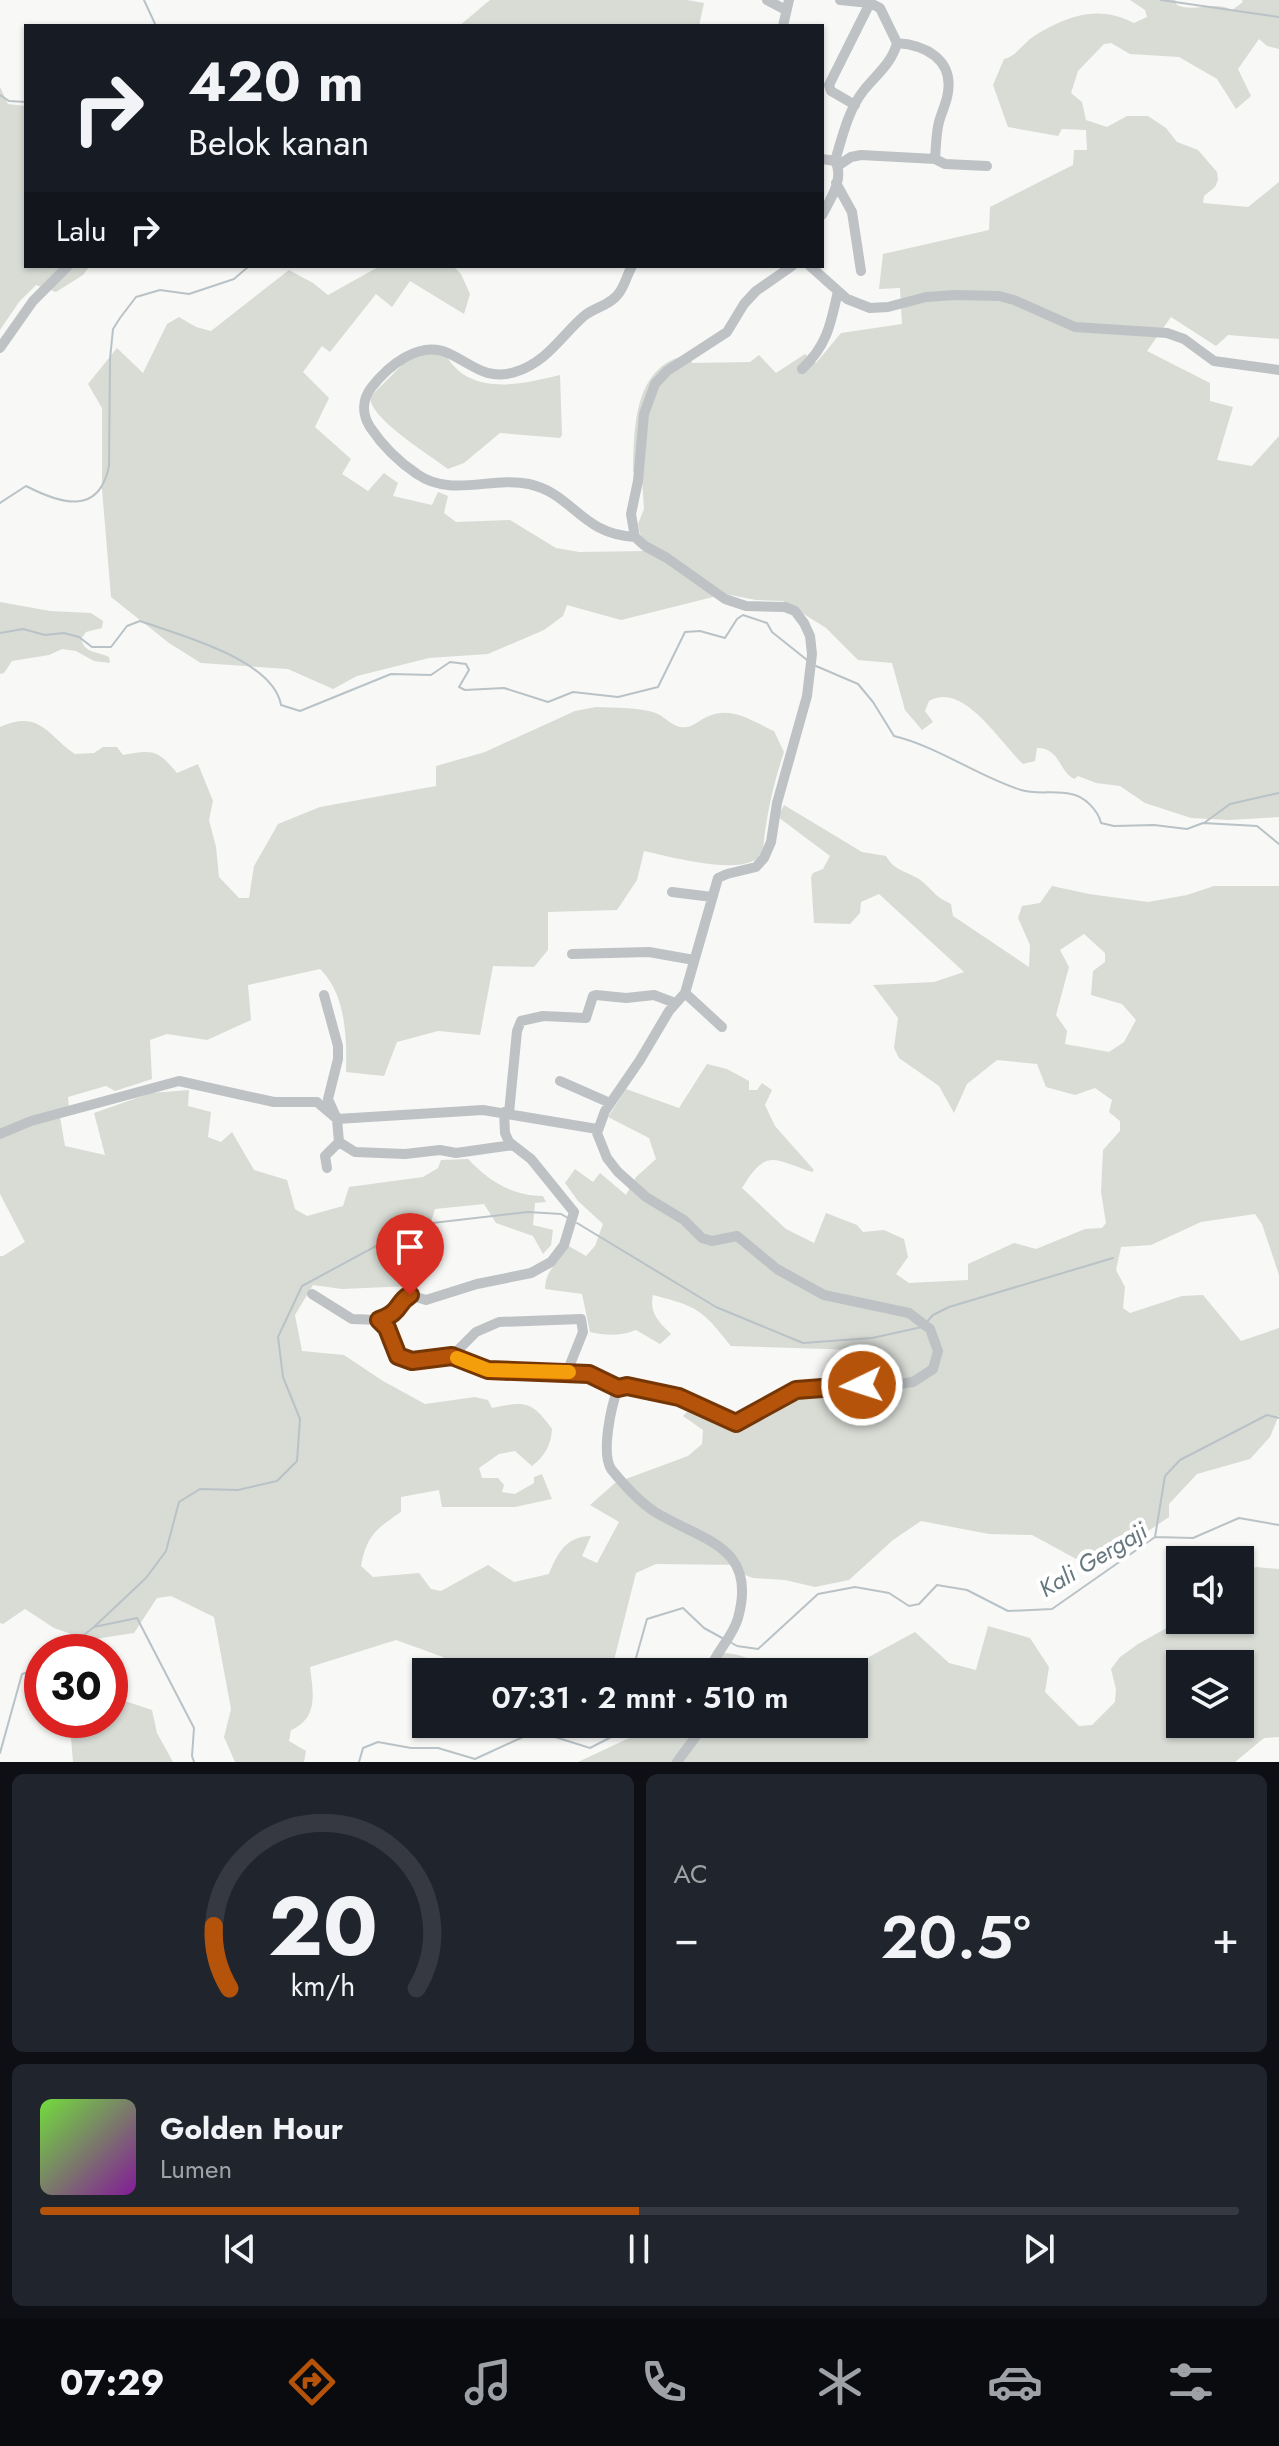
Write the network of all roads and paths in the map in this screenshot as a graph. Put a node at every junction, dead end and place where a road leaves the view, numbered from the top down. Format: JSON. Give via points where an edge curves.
{"nodes":[{"id":1,"x":767,"y":0,"type":"edge"},
{"id":2,"x":840,"y":0,"type":"edge"},
{"id":3,"x":870,"y":3,"type":"junction"},
{"id":4,"x":787,"y":5,"type":"edge"},
{"id":5,"x":897,"y":43,"type":"junction"},
{"id":6,"x":855,"y":105,"type":"junction"},
{"id":7,"x":935,"y":159,"type":"junction"},
{"id":8,"x":824,"y":160,"type":"edge"},
{"id":9,"x":837,"y":163,"type":"junction"},
{"id":10,"x":987,"y":166,"type":"dead end"},
{"id":11,"x":836,"y":183,"type":"junction"},
{"id":12,"x":824,"y":210,"type":"edge"},
{"id":13,"x":66,"y":268,"type":"edge"},
{"id":14,"x":631,"y":268,"type":"edge"},
{"id":15,"x":789,"y":268,"type":"edge"},
{"id":16,"x":812,"y":268,"type":"edge"},
{"id":17,"x":861,"y":271,"type":"dead end"},
{"id":18,"x":838,"y":291,"type":"junction"},
{"id":19,"x":0,"y":348,"type":"edge"},
{"id":20,"x":802,"y":369,"type":"dead end"},
{"id":21,"x":1279,"y":370,"type":"edge"},
{"id":22,"x":635,"y":537,"type":"junction"},
{"id":23,"x":672,"y":892,"type":"dead end"},
{"id":24,"x":712,"y":897,"type":"junction"},
{"id":25,"x":572,"y":954,"type":"dead end"},
{"id":26,"x":694,"y":960,"type":"junction"},
{"id":27,"x":685,"y":993,"type":"junction"},
{"id":28,"x":324,"y":995,"type":"dead end"},
{"id":29,"x":675,"y":1003,"type":"junction"},
{"id":30,"x":722,"y":1027,"type":"dead end"},
{"id":31,"x":560,"y":1081,"type":"dead end"},
{"id":32,"x":610,"y":1103,"type":"junction"},
{"id":33,"x":506,"y":1112,"type":"junction"},
{"id":34,"x":337,"y":1119,"type":"junction"},
{"id":35,"x":597,"y":1129,"type":"junction"},
{"id":36,"x":0,"y":1134,"type":"edge"},
{"id":37,"x":339,"y":1142,"type":"junction"},
{"id":38,"x":513,"y":1145,"type":"junction"},
{"id":39,"x":327,"y":1168,"type":"dead end"},
{"id":40,"x":312,"y":1294,"type":"dead end"},
{"id":41,"x":379,"y":1320,"type":"junction"},
{"id":42,"x":452,"y":1356,"type":"junction"},
{"id":43,"x":567,"y":1372,"type":"junction"},
{"id":44,"x":618,"y":1388,"type":"junction"},
{"id":45,"x":715,"y":1658,"type":"edge"},
{"id":46,"x":695,"y":1738,"type":"edge"},
{"id":47,"x":677,"y":1762,"type":"edge"}],
"edges":[{"from":1,"to":4,"type":"street"},
{"from":2,"to":3,"type":"street"},
{"from":3,"to":5,"type":"street","via":[[880,8]]},
{"from":3,"to":6,"type":"street","via":[[829,85]]},
{"from":5,"to":6,"type":"street"},
{"from":5,"to":7,"type":"street","via":[[932,52],[947,71],[949,90]]},
{"from":6,"to":9,"type":"street"},
{"from":7,"to":9,"type":"street","via":[[861,155]]},
{"from":7,"to":10,"type":"street"},
{"from":8,"to":9,"type":"street"},
{"from":9,"to":11,"type":"street"},
{"from":11,"to":12,"type":"street"},
{"from":11,"to":17,"type":"street","via":[[852,212]]},
{"from":13,"to":19,"type":"street","via":[[33,301]]},
{"from":14,"to":22,"type":"street","via":[[617,296],[584,316],[536,364],[491,375],[446,352],[419,351],[374,384],[364,410],[381,442],[425,479],[450,486],[532,485],[552,493],[592,525]]},
{"from":15,"to":22,"type":"street","via":[[756,291],[727,332],[655,384],[642,426],[631,514]]},
{"from":16,"to":18,"type":"street"},
{"from":18,"to":20,"type":"street","via":[[827,337]]},
{"from":18,"to":21,"type":"street","via":[[853,302],[878,308],[926,297],[999,296],[1075,327],[1167,333],[1214,361]]},
{"from":22,"to":24,"type":"street","via":[[725,599],[795,611],[807,629],[811,668],[768,850],[756,867],[718,878]]},
{"from":23,"to":24,"type":"street"},
{"from":24,"to":26,"type":"street"},
{"from":25,"to":26,"type":"street","via":[[649,952]]},
{"from":26,"to":27,"type":"street"},
{"from":27,"to":29,"type":"street"},
{"from":27,"to":30,"type":"street"},
{"from":28,"to":34,"type":"street","via":[[338,1046],[328,1099]]},
{"from":29,"to":32,"type":"street"},
{"from":29,"to":33,"type":"street","via":[[654,995],[596,995],[586,1018],[521,1021]]},
{"from":31,"to":32,"type":"street"},
{"from":32,"to":35,"type":"street"},
{"from":33,"to":34,"type":"street"},
{"from":33,"to":35,"type":"street"},
{"from":33,"to":38,"type":"street","via":[[505,1133]]},
{"from":34,"to":36,"type":"street","via":[[317,1102],[274,1102],[179,1081]]},
{"from":34,"to":37,"type":"street"},
{"from":35,"to":44,"type":"street","via":[[618,1172],[702,1238],[737,1236],[812,1289],[843,1301],[909,1313],[926,1325],[937,1344],[933,1369],[921,1379],[894,1386],[796,1390],[736,1423],[679,1397]]},
{"from":37,"to":38,"type":"street","via":[[349,1151],[405,1154]]},
{"from":37,"to":39,"type":"street","via":[[325,1156]]},
{"from":38,"to":41,"type":"street","via":[[574,1212],[564,1245],[551,1262],[531,1273],[426,1300],[410,1295],[397,1311]]},
{"from":40,"to":41,"type":"street","via":[[352,1319]]},
{"from":41,"to":42,"type":"street","via":[[403,1359]]},
{"from":42,"to":43,"type":"street","via":[[488,1370]]},
{"from":42,"to":43,"type":"street","via":[[476,1332],[499,1322],[581,1319],[583,1332]]},
{"from":43,"to":44,"type":"street","via":[[589,1374]]},
{"from":44,"to":45,"type":"street","via":[[607,1463],[643,1503],[700,1534],[737,1562],[741,1573],[741,1607]]},
{"from":46,"to":47,"type":"street"}]}
